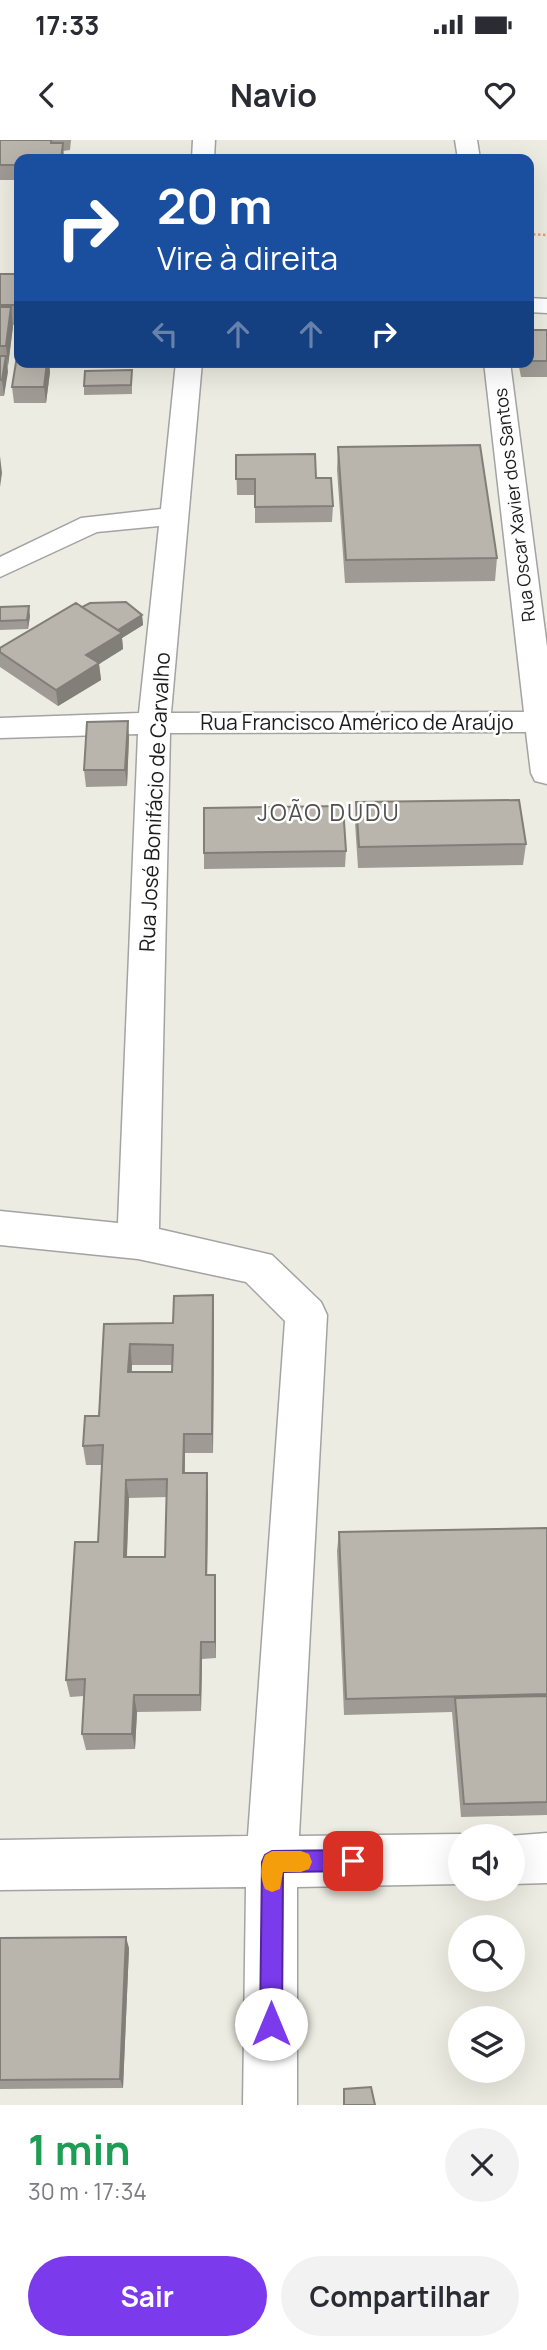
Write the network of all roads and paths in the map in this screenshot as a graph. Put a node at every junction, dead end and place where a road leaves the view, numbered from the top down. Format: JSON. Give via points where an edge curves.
{"nodes":[{"id":1,"x":188,"y":368,"type":"edge"},
{"id":2,"x":498,"y":368,"type":"edge"},
{"id":3,"x":174,"y":516,"type":"junction"},
{"id":4,"x":0,"y":568,"type":"edge"},
{"id":5,"x":543,"y":722,"type":"edge"},
{"id":6,"x":154,"y":723,"type":"junction"},
{"id":7,"x":0,"y":728,"type":"edge"},
{"id":8,"x":547,"y":773,"type":"edge"},
{"id":9,"x":0,"y":1228,"type":"edge"},
{"id":10,"x":138,"y":1242,"type":"junction"},
{"id":11,"x":547,"y":1858,"type":"edge"},
{"id":12,"x":525,"y":1859,"type":"edge"},
{"id":13,"x":448,"y":1860,"type":"edge"},
{"id":14,"x":272,"y":1862,"type":"junction"},
{"id":15,"x":0,"y":1865,"type":"edge"},
{"id":16,"x":270,"y":2105,"type":"edge"}],
"edges":[{"from":1,"to":3,"type":"street","name":"Rua José Bonifácio de Carvalho"},
{"from":2,"to":5,"type":"street","name":"Rua Oscar Xavier dos Santos"},
{"from":3,"to":4,"type":"street","via":[[91,524]]},
{"from":3,"to":6,"type":"street","name":"Rua José Bonifácio de Carvalho"},
{"from":5,"to":6,"type":"street","name":"Rua Francisco Américo de Araújo"},
{"from":5,"to":8,"type":"street","name":"Rua Oscar Xavier dos Santos"},
{"from":6,"to":7,"type":"street","name":"Rua Francisco Américo de Araújo"},
{"from":6,"to":10,"type":"street","name":"Rua José Bonifácio de Carvalho"},
{"from":9,"to":10,"type":"street"},
{"from":10,"to":14,"type":"street","via":[[258,1267],[306,1315]]},
{"from":11,"to":12,"type":"street"},
{"from":13,"to":14,"type":"street"},
{"from":14,"to":15,"type":"street"},
{"from":14,"to":16,"type":"street"}]}
